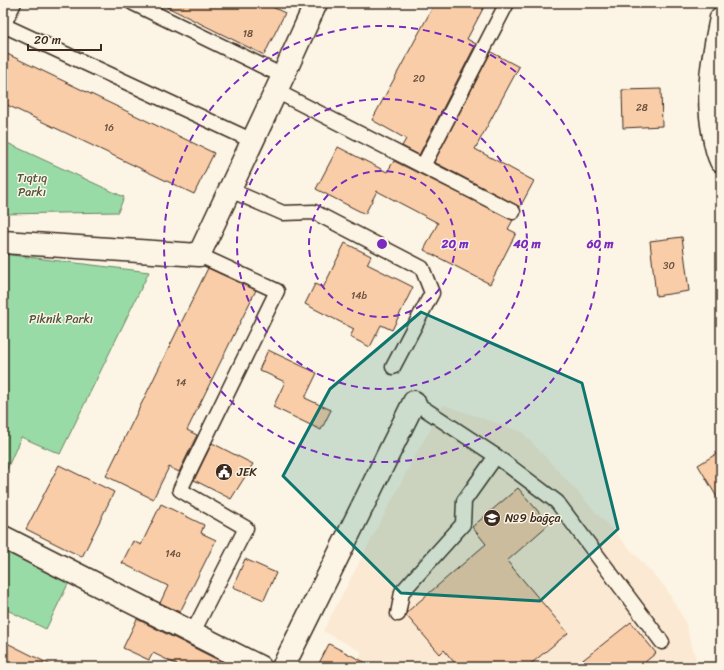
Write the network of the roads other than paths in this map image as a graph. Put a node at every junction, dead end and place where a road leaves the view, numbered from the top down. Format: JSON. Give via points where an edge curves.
{"nodes":[{"id":1,"x":14,"y":3,"type":"edge"},
{"id":2,"x":133,"y":3,"type":"edge"},
{"id":3,"x":316,"y":3,"type":"edge"},
{"id":4,"x":507,"y":3,"type":"edge"},
{"id":5,"x":721,"y":18,"type":"edge"},
{"id":6,"x":3,"y":25,"type":"edge"},
{"id":7,"x":280,"y":83,"type":"junction"},
{"id":8,"x":253,"y":141,"type":"junction"},
{"id":9,"x":721,"y":161,"type":"edge"},
{"id":10,"x":423,"y":166,"type":"junction"},
{"id":11,"x":230,"y":190,"type":"junction"},
{"id":12,"x":513,"y":212,"type":"dead end"},
{"id":13,"x":3,"y":242,"type":"edge"},
{"id":14,"x":198,"y":255,"type":"junction"},
{"id":15,"x":393,"y":367,"type":"dead end"},
{"id":16,"x":414,"y":402,"type":"joint"},
{"id":17,"x":496,"y":456,"type":"junction"},
{"id":18,"x":3,"y":537,"type":"edge"},
{"id":19,"x":398,"y":614,"type":"dead end"},
{"id":20,"x":193,"y":632,"type":"junction"},
{"id":21,"x":662,"y":642,"type":"dead end"},
{"id":22,"x":250,"y":664,"type":"edge"},
{"id":23,"x":283,"y":667,"type":"edge"}],
"edges":[{"from":1,"to":6,"type":"lane"},
{"from":2,"to":7,"type":"lane"},
{"from":3,"to":7,"type":"street"},
{"from":4,"to":10,"type":"lane"},
{"from":5,"to":9,"type":"street","via":[[712,62],[709,112],[716,152]]},
{"from":6,"to":8,"type":"lane"},
{"from":7,"to":8,"type":"street"},
{"from":7,"to":10,"type":"lane"},
{"from":8,"to":11,"type":"street"},
{"from":10,"to":12,"type":"lane"},
{"from":11,"to":14,"type":"street"},
{"from":11,"to":15,"type":"lane","via":[[283,213],[314,212],[422,268],[432,294]]},
{"from":13,"to":14,"type":"street"},
{"from":14,"to":20,"type":"lane","via":[[277,292],[180,490],[246,528]]},
{"from":16,"to":17,"type":"lane"},
{"from":16,"to":23,"type":"street"},
{"from":17,"to":19,"type":"lane","via":[[464,501],[463,524],[402,592]]},
{"from":17,"to":21,"type":"lane","via":[[556,502]]},
{"from":18,"to":20,"type":"street"},
{"from":20,"to":22,"type":"street"}]}
